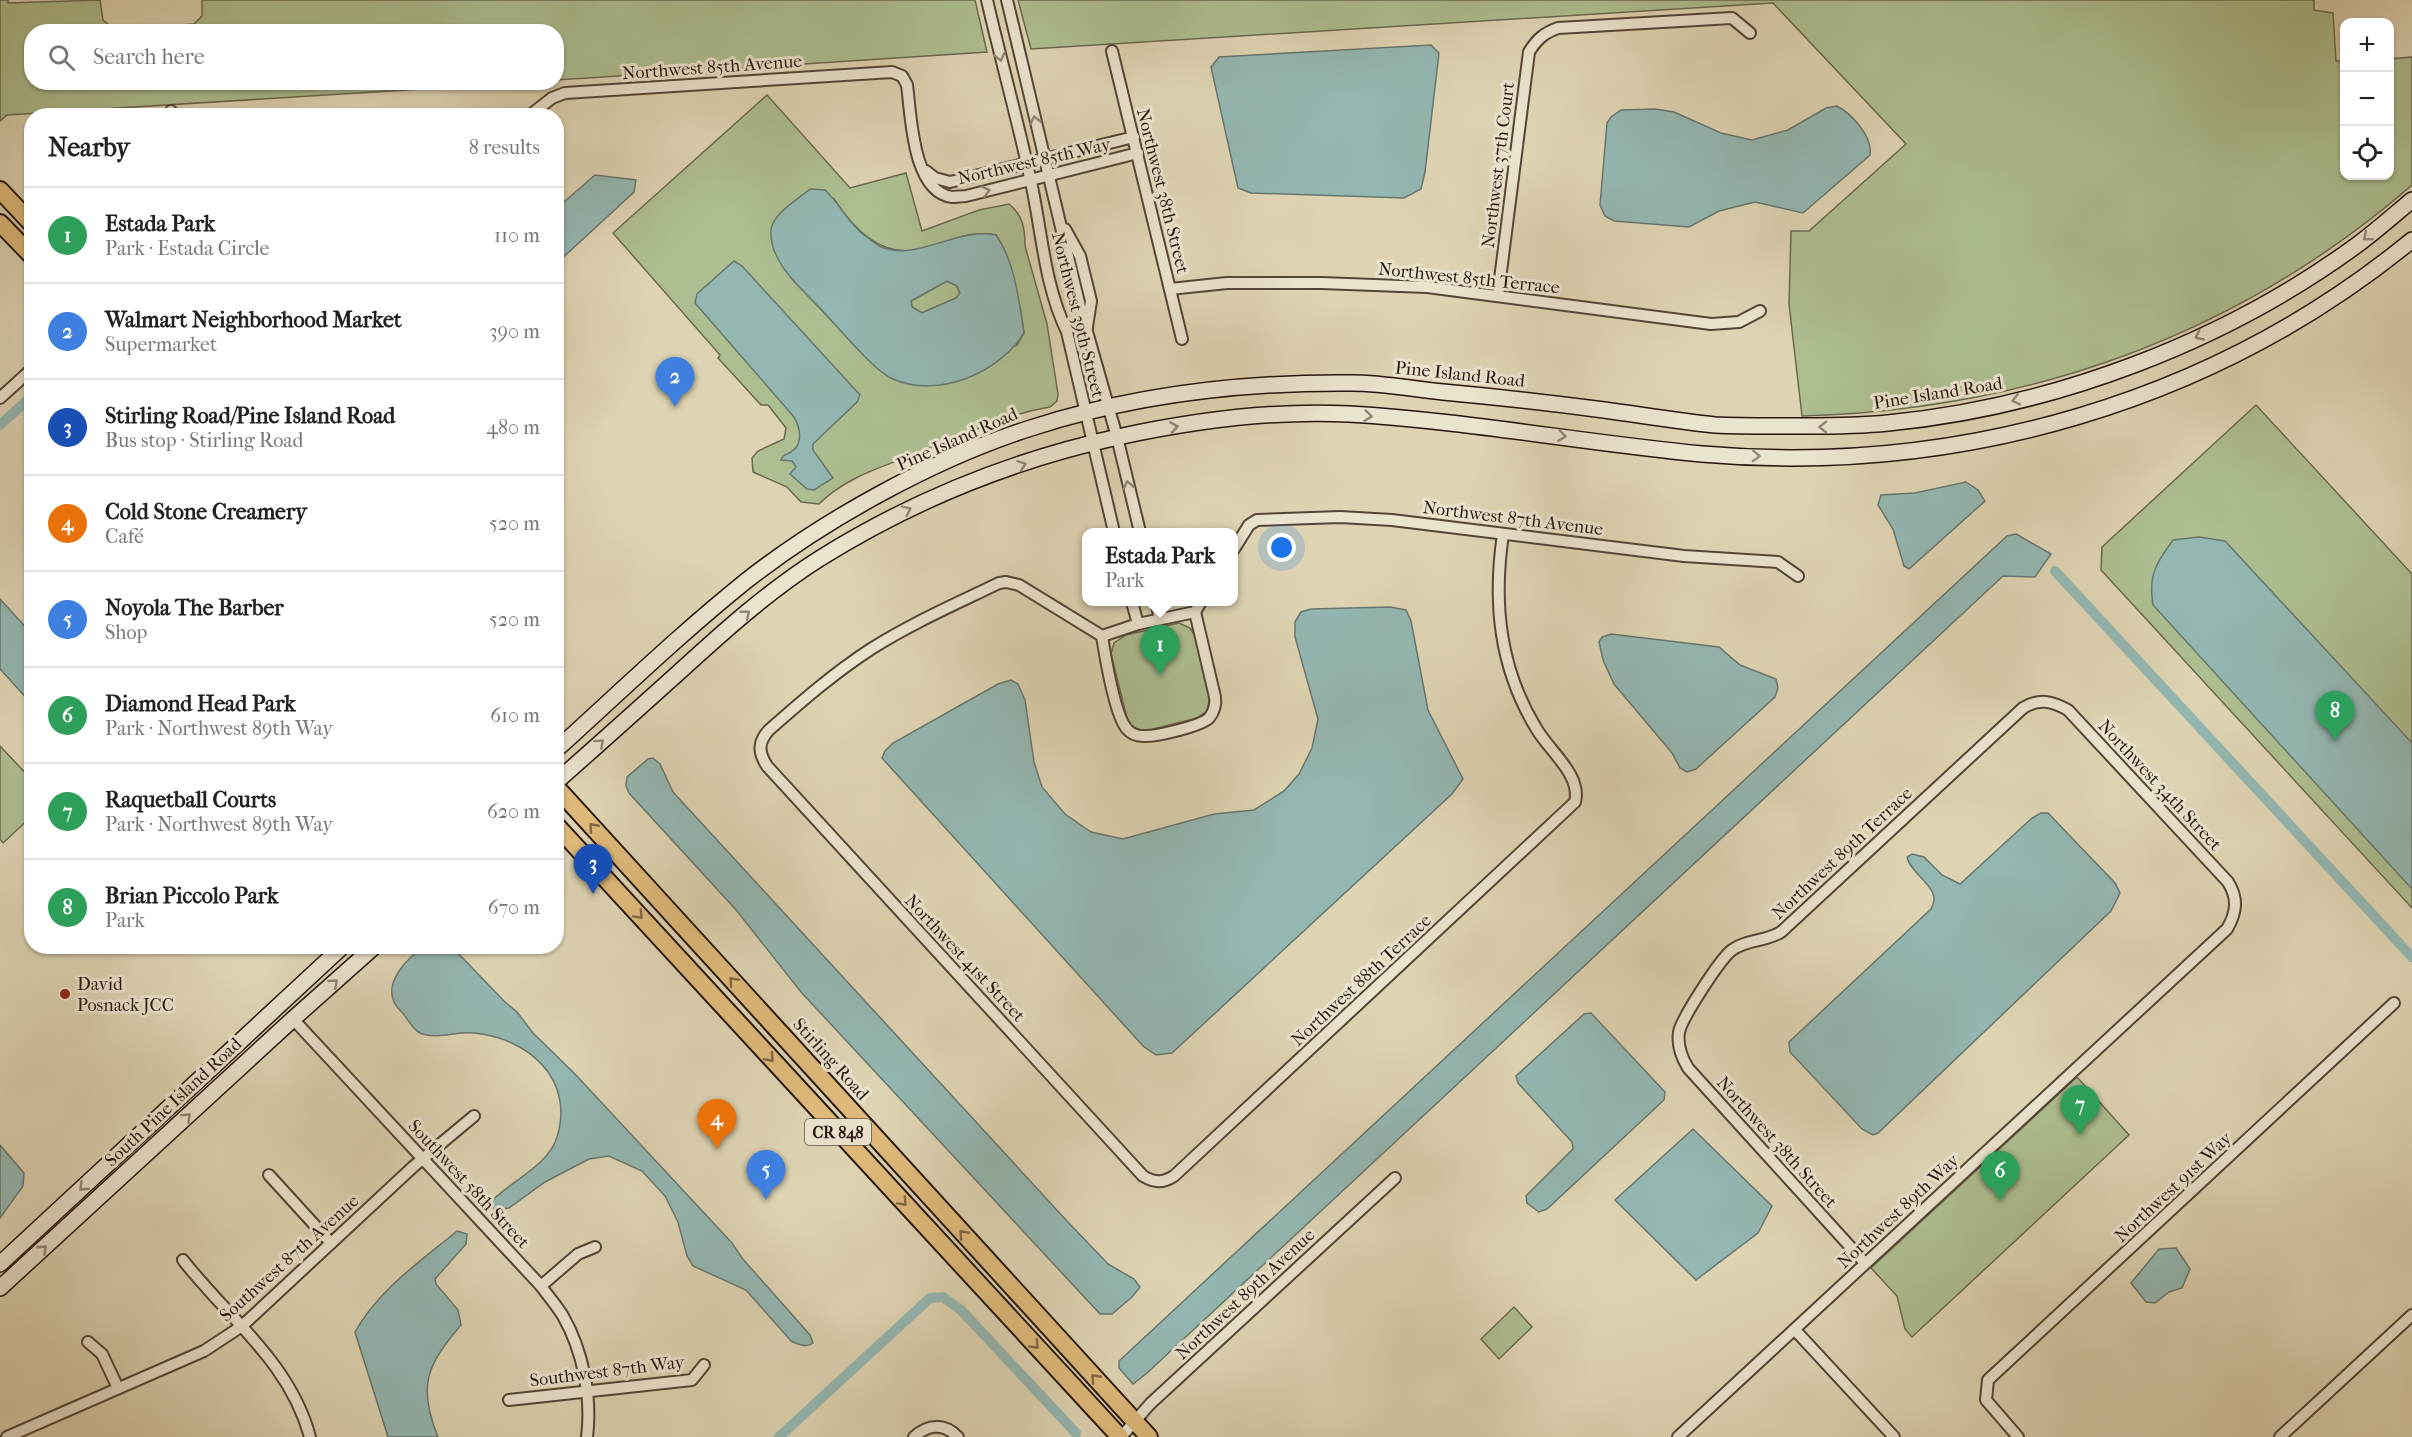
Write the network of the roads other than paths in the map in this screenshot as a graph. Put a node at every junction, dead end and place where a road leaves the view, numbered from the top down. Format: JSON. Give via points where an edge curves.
{"nodes":[{"id":1,"x":987,"y":0,"type":"edge"},
{"id":2,"x":1007,"y":0,"type":"edge"},
{"id":3,"x":1750,"y":33,"type":"dead end"},
{"id":4,"x":1112,"y":51,"type":"dead end"},
{"id":5,"x":539,"y":108,"type":"edge"},
{"id":6,"x":1134,"y":137,"type":"junction"},
{"id":7,"x":1138,"y":153,"type":"junction"},
{"id":8,"x":1044,"y":159,"type":"junction"},
{"id":9,"x":1026,"y":164,"type":"junction"},
{"id":10,"x":921,"y":167,"type":"junction"},
{"id":11,"x":1048,"y":176,"type":"junction"},
{"id":12,"x":1031,"y":179,"type":"junction"},
{"id":13,"x":0,"y":190,"type":"edge"},
{"id":14,"x":2412,"y":200,"type":"edge"},
{"id":15,"x":24,"y":216,"type":"edge"},
{"id":16,"x":0,"y":223,"type":"edge"},
{"id":17,"x":2412,"y":240,"type":"edge"},
{"id":18,"x":24,"y":248,"type":"edge"},
{"id":19,"x":1170,"y":290,"type":"junction"},
{"id":20,"x":1498,"y":295,"type":"junction"},
{"id":21,"x":1760,"y":311,"type":"dead end"},
{"id":22,"x":1182,"y":339,"type":"dead end"},
{"id":23,"x":24,"y":376,"type":"edge"},
{"id":24,"x":0,"y":398,"type":"edge"},
{"id":25,"x":1108,"y":408,"type":"junction"},
{"id":26,"x":1085,"y":414,"type":"junction"},
{"id":27,"x":1117,"y":437,"type":"junction"},
{"id":28,"x":1092,"y":443,"type":"junction"},
{"id":29,"x":1113,"y":528,"type":"edge"},
{"id":30,"x":1139,"y":528,"type":"edge"},
{"id":31,"x":1503,"y":534,"type":"junction"},
{"id":32,"x":1238,"y":540,"type":"edge"},
{"id":33,"x":1798,"y":576,"type":"dead end"},
{"id":34,"x":1133,"y":606,"type":"edge"},
{"id":35,"x":1157,"y":606,"type":"edge"},
{"id":36,"x":1198,"y":606,"type":"edge"},
{"id":37,"x":1194,"y":612,"type":"junction"},
{"id":38,"x":1160,"y":619,"type":"junction"},
{"id":39,"x":1138,"y":624,"type":"junction"},
{"id":40,"x":1102,"y":636,"type":"junction"},
{"id":41,"x":2045,"y":701,"type":"joint"},
{"id":42,"x":564,"y":743,"type":"edge"},
{"id":43,"x":564,"y":778,"type":"edge"},
{"id":44,"x":564,"y":794,"type":"edge"},
{"id":45,"x":564,"y":834,"type":"edge"},
{"id":46,"x":2236,"y":905,"type":"joint"},
{"id":47,"x":334,"y":954,"type":"edge"},
{"id":48,"x":366,"y":954,"type":"edge"},
{"id":49,"x":2394,"y":1003,"type":"dead end"},
{"id":50,"x":293,"y":1019,"type":"junction"},
{"id":51,"x":1679,"y":1037,"type":"joint"},
{"id":52,"x":825,"y":1082,"type":"junction"},
{"id":53,"x":808,"y":1100,"type":"junction"},
{"id":54,"x":474,"y":1116,"type":"dead end"},
{"id":55,"x":422,"y":1159,"type":"junction"},
{"id":56,"x":269,"y":1175,"type":"dead end"},
{"id":57,"x":1395,"y":1178,"type":"dead end"},
{"id":58,"x":1157,"y":1187,"type":"joint"},
{"id":59,"x":331,"y":1243,"type":"junction"},
{"id":60,"x":595,"y":1247,"type":"dead end"},
{"id":61,"x":183,"y":1260,"type":"dead end"},
{"id":62,"x":1865,"y":1263,"type":"junction"},
{"id":63,"x":0,"y":1264,"type":"edge"},
{"id":64,"x":541,"y":1286,"type":"junction"},
{"id":65,"x":0,"y":1288,"type":"edge"},
{"id":66,"x":2412,"y":1315,"type":"edge"},
{"id":67,"x":242,"y":1326,"type":"junction"},
{"id":68,"x":1795,"y":1330,"type":"junction"},
{"id":69,"x":88,"y":1342,"type":"dead end"},
{"id":70,"x":704,"y":1365,"type":"dead end"},
{"id":71,"x":117,"y":1388,"type":"junction"},
{"id":72,"x":588,"y":1392,"type":"junction"},
{"id":73,"x":509,"y":1400,"type":"dead end"},
{"id":74,"x":1134,"y":1421,"type":"junction"},
{"id":75,"x":0,"y":1432,"type":"edge"},
{"id":76,"x":5,"y":1437,"type":"edge"},
{"id":77,"x":310,"y":1437,"type":"edge"},
{"id":78,"x":587,"y":1437,"type":"edge"},
{"id":79,"x":914,"y":1437,"type":"edge"},
{"id":80,"x":958,"y":1437,"type":"edge"},
{"id":81,"x":1120,"y":1437,"type":"edge"},
{"id":82,"x":1149,"y":1437,"type":"edge"},
{"id":83,"x":1678,"y":1437,"type":"edge"},
{"id":84,"x":1894,"y":1437,"type":"edge"},
{"id":85,"x":2018,"y":1437,"type":"edge"},
{"id":86,"x":2280,"y":1437,"type":"edge"}],
"edges":[{"from":1,"to":9,"type":"street","name":"Northwest 39th Street","one_way":true},
{"from":8,"to":2,"type":"street","name":"Northwest 39th Street","one_way":true},
{"from":3,"to":20,"type":"street","name":"Northwest 37th Court","via":[[1732,18],[1558,28],[1535,41],[1529,52]]},
{"from":4,"to":6,"type":"street","name":"Northwest 38th Street"},
{"from":5,"to":10,"type":"street","name":"Northwest 85th Avenue","via":[[565,93],[892,72],[902,76],[907,85]]},
{"from":6,"to":7,"type":"street","name":"Northwest 38th Street"},
{"from":6,"to":8,"type":"street","name":"Northwest 85th Way"},
{"from":7,"to":11,"type":"street","name":"Northwest 85th Way"},
{"from":7,"to":19,"type":"street","name":"Northwest 38th Street"},
{"from":8,"to":9,"type":"street","name":"Northwest 85th Way"},
{"from":8,"to":11,"type":"street","name":"Northwest 39th Street"},
{"from":9,"to":10,"type":"street","name":"Northwest 85th Way","via":[[950,182],[935,178]]},
{"from":9,"to":12,"type":"street","name":"Northwest 39th Street"},
{"from":10,"to":12,"type":"street","name":"Northwest 85th Way","one_way":true,"via":[[935,188],[950,197]]},
{"from":11,"to":12,"type":"street","name":"Northwest 85th Way"},
{"from":11,"to":25,"type":"street","name":"Northwest 39th Street"},
{"from":12,"to":26,"type":"street","name":"Northwest 39th Street","via":[[1044,260],[1056,309],[1067,332]]},
{"from":13,"to":15,"type":"main road"},
{"from":14,"to":25,"type":"main road","name":"Pine Island Road","one_way":true,"via":[[2324,267],[2231,322],[2114,372],[1966,412],[1840,427],[1718,425],[1357,383],[1265,385]]},
{"from":16,"to":18,"type":"main road"},
{"from":27,"to":17,"type":"main road","one_way":true,"via":[[1274,415],[1347,414],[1704,454],[1831,458],[1972,443],[2061,422],[2129,400],[2237,354],[2331,300]]},
{"from":19,"to":20,"type":"street","name":"Northwest 85th Terrace","via":[[1227,284],[1321,283],[1427,287]]},
{"from":19,"to":22,"type":"street","name":"Northwest 38th Street"},
{"from":20,"to":21,"type":"street","name":"Northwest 85th Terrace","via":[[1712,324],[1739,322]]},
{"from":23,"to":24,"type":"street"},
{"from":25,"to":26,"type":"main road","name":"Pine Island Road"},
{"from":25,"to":27,"type":"street","name":"Northwest 39th Street"},
{"from":26,"to":28,"type":"street","name":"Northwest 39th Street"},
{"from":26,"to":42,"type":"main road","name":"Pine Island Road","via":[[1032,428],[958,456],[803,540],[727,598]]},
{"from":27,"to":28,"type":"main road"},
{"from":30,"to":27,"type":"street","name":"Northwest 39th Street","one_way":true},
{"from":28,"to":29,"type":"street","name":"Northwest 39th Street"},
{"from":43,"to":28,"type":"main road","one_way":true,"via":[[723,633],[817,560],[940,494]]},
{"from":31,"to":32,"type":"street","name":"Northwest 87th Avenue","via":[[1340,517],[1257,520],[1247,524]]},
{"from":31,"to":33,"type":"street","name":"Northwest 87th Avenue","via":[[1684,556],[1778,562]]},
{"from":31,"to":58,"type":"street","name":"Northwest 88th Terrace","via":[[1498,602],[1509,669],[1535,727],[1583,791],[1572,807],[1174,1176]]},
{"from":34,"to":39,"type":"street"},
{"from":35,"to":38,"type":"street"},
{"from":36,"to":37,"type":"street"},
{"from":37,"to":38,"type":"street"},
{"from":37,"to":40,"type":"street","via":[[1217,715],[1199,724],[1129,737],[1120,716]]},
{"from":38,"to":39,"type":"street"},
{"from":39,"to":40,"type":"street"},
{"from":40,"to":58,"type":"street","name":"Northwest 41st Street","via":[[1018,585],[999,583],[870,650],[821,685],[754,748]]},
{"from":41,"to":46,"type":"street","name":"Northwest 34th Street","via":[[2068,710],[2228,882]]},
{"from":41,"to":51,"type":"street","name":"Northwest 89th Terrace","via":[[2022,708],[1780,932],[1730,951],[1683,1021]]},
{"from":52,"to":44,"type":"main road","name":"Stirling Road","number":"CR 848","one_way":true},
{"from":45,"to":53,"type":"main road","number":"CR 848","one_way":true},
{"from":46,"to":62,"type":"street","name":"Northwest 89th Way","via":[[2227,928]]},
{"from":47,"to":63,"type":"main road","name":"South Pine Island Road","one_way":true},
{"from":50,"to":48,"type":"main road","name":"South Pine Island Road","one_way":true},
{"from":49,"to":85,"type":"street","name":"Northwest 91st Way","via":[[1988,1380],[1986,1400]]},
{"from":50,"to":55,"type":"street","name":"Southwest 58th Street"},
{"from":65,"to":50,"type":"main road","name":"South Pine Island Road","one_way":true},
{"from":51,"to":62,"type":"street","name":"Northwest 38th Street","via":[[1682,1057],[1693,1074]]},
{"from":52,"to":53,"type":"main road"},
{"from":74,"to":52,"type":"main road","name":"Stirling Road","number":"CR 848","one_way":true},
{"from":53,"to":81,"type":"main road","number":"CR 848","one_way":true},
{"from":54,"to":55,"type":"street","name":"Southwest 87th Avenue"},
{"from":55,"to":59,"type":"street","name":"Southwest 87th Avenue"},
{"from":55,"to":64,"type":"street","name":"Southwest 58th Street"},
{"from":56,"to":59,"type":"street"},
{"from":57,"to":74,"type":"street","name":"Northwest 89th Avenue"},
{"from":59,"to":67,"type":"street","name":"Southwest 87th Avenue"},
{"from":60,"to":64,"type":"street","via":[[578,1254]]},
{"from":61,"to":67,"type":"street"},
{"from":62,"to":68,"type":"street","name":"Northwest 89th Way"},
{"from":64,"to":72,"type":"street","name":"Southwest 58th Street","via":[[563,1316],[579,1352]]},
{"from":66,"to":86,"type":"street"},
{"from":67,"to":71,"type":"street","name":"Southwest 87th Avenue","via":[[204,1351]]},
{"from":67,"to":77,"type":"street","via":[[288,1382]]},
{"from":68,"to":83,"type":"street","name":"Northwest 89th Way"},
{"from":68,"to":84,"type":"street"},
{"from":69,"to":71,"type":"street","via":[[102,1354]]},
{"from":70,"to":72,"type":"street","name":"Southwest 87th Way","via":[[692,1380]]},
{"from":71,"to":76,"type":"street","name":"Southwest 87th Avenue"},
{"from":72,"to":73,"type":"street","name":"Southwest 87th Way"},
{"from":72,"to":78,"type":"street","name":"Southwest 58th Street"},
{"from":74,"to":81,"type":"street","name":"Northwest 89th Avenue"},
{"from":74,"to":82,"type":"main road","name":"Stirling Road","number":"CR 848"},
{"from":75,"to":76,"type":"street"},
{"from":79,"to":80,"type":"street","via":[[929,1428],[941,1427]]}]}
